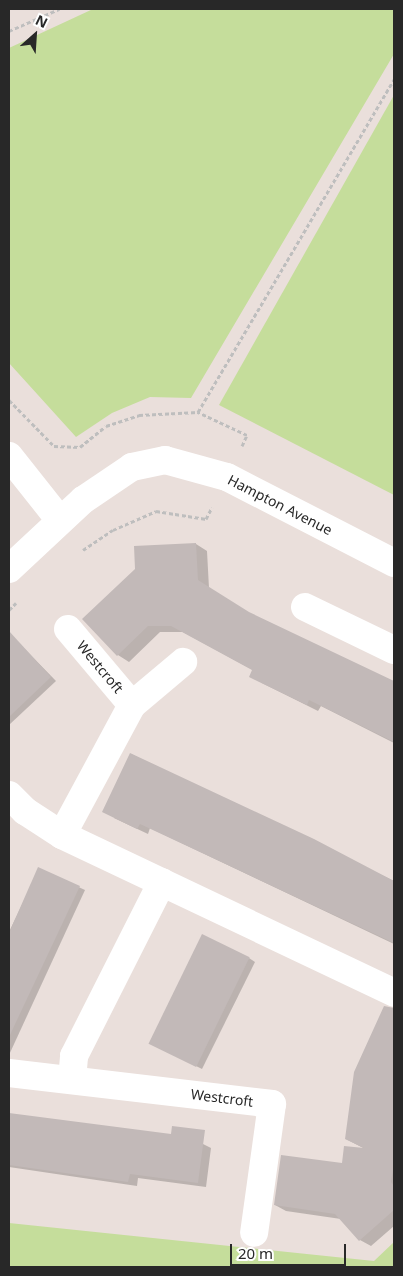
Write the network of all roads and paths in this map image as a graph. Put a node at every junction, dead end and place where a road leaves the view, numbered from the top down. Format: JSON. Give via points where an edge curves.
{"nodes":[{"id":1,"x":59,"y":9,"type":"edge"},
{"id":2,"x":9,"y":31,"type":"edge"},
{"id":3,"x":394,"y":79,"type":"edge"},
{"id":4,"x":9,"y":400,"type":"edge"},
{"id":5,"x":198,"y":412,"type":"junction"},
{"id":6,"x":247,"y":435,"type":"dead end"},
{"id":7,"x":9,"y":456,"type":"edge"},
{"id":8,"x":59,"y":519,"type":"junction"},
{"id":9,"x":206,"y":519,"type":"dead end"},
{"id":10,"x":113,"y":530,"type":"dead end"},
{"id":11,"x":394,"y":563,"type":"edge"},
{"id":12,"x":9,"y":568,"type":"edge"},
{"id":13,"x":304,"y":607,"type":"dead end"},
{"id":14,"x":68,"y":629,"type":"dead end"},
{"id":15,"x":394,"y":650,"type":"edge"},
{"id":16,"x":183,"y":662,"type":"dead end"},
{"id":17,"x":132,"y":705,"type":"junction"},
{"id":18,"x":10,"y":796,"type":"edge"},
{"id":19,"x":62,"y":835,"type":"junction"},
{"id":20,"x":162,"y":882,"type":"junction"},
{"id":21,"x":394,"y":993,"type":"edge"},
{"id":22,"x":9,"y":1073,"type":"edge"},
{"id":23,"x":72,"y":1080,"type":"junction"},
{"id":24,"x":254,"y":1233,"type":"dead end"}],
"edges":[{"from":1,"to":2,"type":"path"},
{"from":3,"to":5,"type":"path"},
{"from":4,"to":5,"type":"path","via":[[54,446],[80,447],[106,426],[139,415]]},
{"from":5,"to":6,"type":"path"},
{"from":7,"to":8,"type":"street"},
{"from":8,"to":11,"type":"street","name":"Hampton Avenue","via":[[132,467],[165,460],[227,477]]},
{"from":8,"to":12,"type":"street","name":"Hampton Avenue"},
{"from":9,"to":10,"type":"path","via":[[156,511]]},
{"from":13,"to":15,"type":"street"},
{"from":14,"to":17,"type":"street","name":"Westcroft"},
{"from":16,"to":17,"type":"street","name":"Westcroft"},
{"from":17,"to":19,"type":"street","name":"Westcroft"},
{"from":18,"to":19,"type":"street","via":[[25,811]]},
{"from":19,"to":20,"type":"street"},
{"from":20,"to":21,"type":"street"},
{"from":20,"to":23,"type":"street","via":[[74,1056]]},
{"from":22,"to":23,"type":"street","name":"Westcroft"},
{"from":23,"to":24,"type":"street","name":"Westcroft","via":[[272,1104]]}]}
